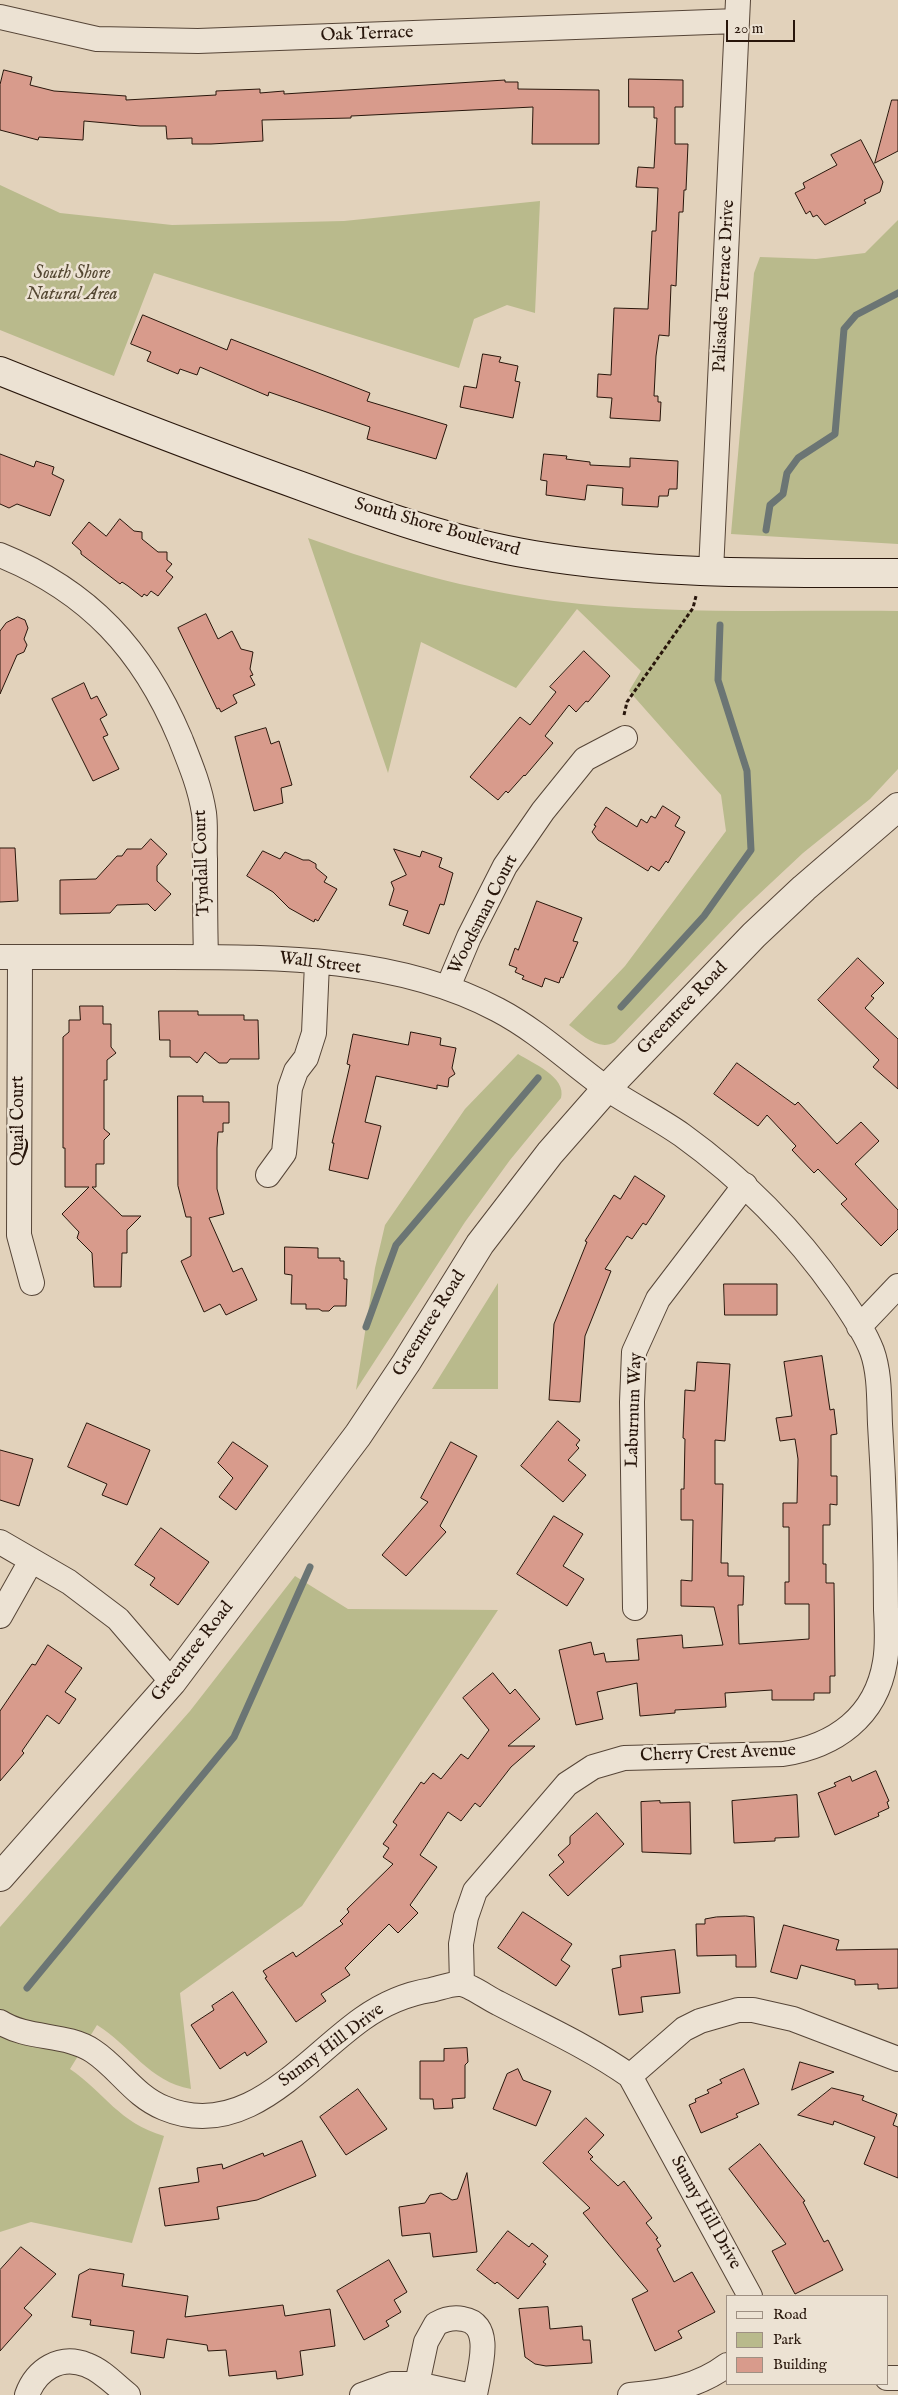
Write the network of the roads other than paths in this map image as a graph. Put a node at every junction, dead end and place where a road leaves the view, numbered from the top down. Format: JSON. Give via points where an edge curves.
{"nodes":[{"id":1,"x":737,"y":10,"type":"edge"},
{"id":2,"x":0,"y":17,"type":"edge"},
{"id":3,"x":0,"y":371,"type":"edge"},
{"id":4,"x":0,"y":555,"type":"edge"},
{"id":5,"x":707,"y":571,"type":"junction"},
{"id":6,"x":898,"y":573,"type":"edge"},
{"id":7,"x":625,"y":738,"type":"road end"},
{"id":8,"x":898,"y":807,"type":"edge"},
{"id":9,"x":10,"y":957,"type":"edge"},
{"id":10,"x":206,"y":957,"type":"junction"},
{"id":11,"x":317,"y":963,"type":"junction"},
{"id":12,"x":448,"y":987,"type":"junction"},
{"id":13,"x":607,"y":1088,"type":"junction"},
{"id":14,"x":268,"y":1174,"type":"dead end"},
{"id":15,"x":745,"y":1185,"type":"junction"},
{"id":16,"x":32,"y":1283,"type":"dead end"},
{"id":17,"x":898,"y":1286,"type":"edge"},
{"id":18,"x":859,"y":1327,"type":"junction"},
{"id":19,"x":892,"y":1497,"type":"edge"},
{"id":20,"x":0,"y":1542,"type":"edge"},
{"id":21,"x":31,"y":1561,"type":"junction"},
{"id":22,"x":635,"y":1608,"type":"dead end"},
{"id":23,"x":0,"y":1616,"type":"edge"},
{"id":24,"x":172,"y":1682,"type":"junction"},
{"id":25,"x":0,"y":1877,"type":"edge"},
{"id":26,"x":462,"y":1984,"type":"junction"},
{"id":27,"x":0,"y":2022,"type":"edge"},
{"id":28,"x":898,"y":2059,"type":"edge"},
{"id":29,"x":630,"y":2076,"type":"junction"},
{"id":30,"x":749,"y":2295,"type":"edge"},
{"id":31,"x":726,"y":2366,"type":"edge"},
{"id":32,"x":416,"y":2384,"type":"junction"},
{"id":33,"x":27,"y":2395,"type":"edge"},
{"id":34,"x":128,"y":2395,"type":"edge"},
{"id":35,"x":362,"y":2395,"type":"edge"},
{"id":36,"x":467,"y":2395,"type":"edge"},
{"id":37,"x":474,"y":2395,"type":"edge"},
{"id":38,"x":630,"y":2395,"type":"edge"}],
"edges":[{"from":1,"to":2,"type":"street","name":"Oak Terrace","via":[[198,41],[97,40]]},
{"from":1,"to":5,"type":"street","name":"Palisades Terrace Drive"},
{"from":3,"to":5,"type":"street","name":"South Shore Boulevard","via":[[229,460],[422,528],[533,555],[598,564]]},
{"from":4,"to":10,"type":"street","name":"Tyndall Court","via":[[71,592],[99,616],[124,642],[168,710],[196,777],[204,814]]},
{"from":5,"to":6,"type":"street","name":"South Shore Boulevard"},
{"from":7,"to":12,"type":"street","name":"Woodsman Court","via":[[585,760],[542,811],[505,866]]},
{"from":8,"to":13,"type":"street","name":"Greentree Road","via":[[754,935]]},
{"from":9,"to":10,"type":"street","name":"Wall Street"},
{"from":9,"to":16,"type":"street","name":"Quail Court","via":[[19,1234]]},
{"from":10,"to":11,"type":"street","name":"Wall Street"},
{"from":11,"to":12,"type":"street","name":"Wall Street","via":[[383,971]]},
{"from":11,"to":14,"type":"street","via":[[314,1033],[306,1058],[296,1071],[290,1088],[284,1152]]},
{"from":12,"to":13,"type":"street","name":"Wall Street","via":[[518,1022]]},
{"from":13,"to":15,"type":"street","name":"Cherry Crest Avenue","via":[[681,1134]]},
{"from":13,"to":24,"type":"street","name":"Greentree Road","via":[[550,1153],[480,1244],[358,1435]]},
{"from":15,"to":18,"type":"street","name":"Cherry Crest Avenue","via":[[782,1222],[823,1272]]},
{"from":15,"to":22,"type":"street","name":"Laburnum Way","via":[[658,1299],[634,1352]]},
{"from":17,"to":18,"type":"street"},
{"from":18,"to":19,"type":"street","name":"Cherry Crest Avenue","via":[[872,1352],[878,1379]]},
{"from":19,"to":26,"type":"street","name":"Cherry Crest Avenue","via":[[886,1658],[877,1690],[861,1715],[834,1738],[802,1751],[624,1758],[593,1767],[567,1784],[475,1891],[461,1944]]},
{"from":20,"to":21,"type":"street"},
{"from":21,"to":23,"type":"street"},
{"from":21,"to":24,"type":"street","via":[[69,1582],[118,1619]]},
{"from":24,"to":25,"type":"street","name":"Greentree Road"},
{"from":26,"to":27,"type":"street","name":"Sunny Hill Drive","via":[[423,1991],[387,2004],[362,2019],[264,2098],[243,2108],[201,2117],[164,2108],[147,2100],[93,2051],[76,2043],[21,2032]]},
{"from":26,"to":29,"type":"street","name":"Sunny Hill Drive","via":[[607,2060]]},
{"from":28,"to":29,"type":"street","via":[[793,2020],[753,2010],[738,2010],[684,2029]]},
{"from":29,"to":30,"type":"street","name":"Sunny Hill Drive"},
{"from":31,"to":38,"type":"street","via":[[678,2389]]},
{"from":32,"to":35,"type":"street","via":[[392,2384]]},
{"from":32,"to":36,"type":"street"},
{"from":32,"to":37,"type":"street","via":[[426,2342],[436,2324],[455,2318],[467,2320],[481,2333]]},
{"from":33,"to":34,"type":"street","via":[[31,2382],[44,2368],[60,2362],[77,2361],[100,2372]]}]}
